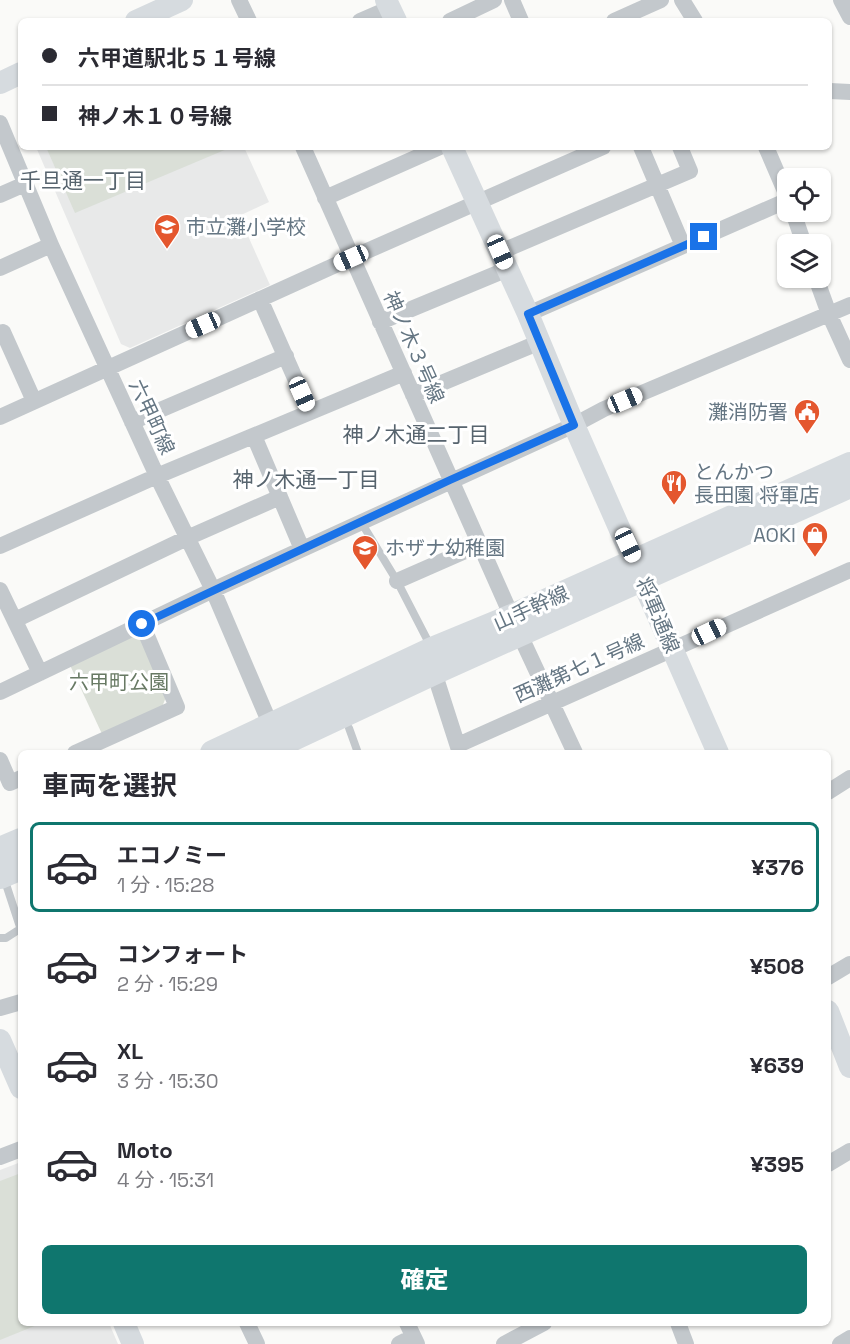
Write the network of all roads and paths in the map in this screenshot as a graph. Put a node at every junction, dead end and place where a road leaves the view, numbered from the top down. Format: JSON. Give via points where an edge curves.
{"nodes":[{"id":1,"x":182,"y":0,"type":"edge"},
{"id":2,"x":239,"y":0,"type":"edge"},
{"id":3,"x":494,"y":0,"type":"edge"},
{"id":4,"x":512,"y":0,"type":"edge"},
{"id":5,"x":661,"y":0,"type":"edge"},
{"id":6,"x":682,"y":0,"type":"edge"},
{"id":7,"x":841,"y":0,"type":"edge"},
{"id":8,"x":390,"y":10,"type":"edge"},
{"id":9,"x":850,"y":17,"type":"edge"},
{"id":10,"x":143,"y":18,"type":"edge"},
{"id":11,"x":248,"y":18,"type":"edge"},
{"id":12,"x":368,"y":18,"type":"edge"},
{"id":13,"x":456,"y":18,"type":"edge"},
{"id":14,"x":520,"y":18,"type":"edge"},
{"id":15,"x":621,"y":18,"type":"edge"},
{"id":16,"x":693,"y":18,"type":"edge"},
{"id":17,"x":18,"y":74,"type":"edge"},
{"id":18,"x":0,"y":83,"type":"edge"},
{"id":19,"x":832,"y":91,"type":"edge"},
{"id":20,"x":850,"y":92,"type":"edge"},
{"id":21,"x":0,"y":123,"type":"edge"},
{"id":22,"x":304,"y":150,"type":"edge"},
{"id":23,"x":447,"y":150,"type":"edge"},
{"id":24,"x":453,"y":150,"type":"edge"},
{"id":25,"x":642,"y":150,"type":"edge"},
{"id":26,"x":681,"y":150,"type":"edge"},
{"id":27,"x":767,"y":150,"type":"edge"},
{"id":28,"x":580,"y":152,"type":"edge"},
{"id":29,"x":777,"y":173,"type":"edge"},
{"id":30,"x":25,"y":184,"type":"junction"},
{"id":31,"x":657,"y":185,"type":"junction"},
{"id":32,"x":0,"y":195,"type":"edge"},
{"id":33,"x":325,"y":198,"type":"junction"},
{"id":34,"x":477,"y":202,"type":"junction"},
{"id":35,"x":777,"y":204,"type":"edge"},
{"id":36,"x":51,"y":245,"type":"junction"},
{"id":37,"x":683,"y":246,"type":"junction"},
{"id":38,"x":351,"y":258,"type":"junction"},
{"id":39,"x":504,"y":261,"type":"junction"},
{"id":40,"x":0,"y":268,"type":"edge"},
{"id":41,"x":820,"y":288,"type":"edge"},
{"id":42,"x":260,"y":299,"type":"junction"},
{"id":43,"x":850,"y":305,"type":"edge"},
{"id":44,"x":528,"y":314,"type":"junction"},
{"id":45,"x":830,"y":315,"type":"junction"},
{"id":46,"x":380,"y":322,"type":"junction"},
{"id":47,"x":0,"y":334,"type":"edge"},
{"id":48,"x":540,"y":342,"type":"junction"},
{"id":49,"x":286,"y":357,"type":"junction"},
{"id":50,"x":850,"y":360,"type":"edge"},
{"id":51,"x":107,"y":368,"type":"junction"},
{"id":52,"x":404,"y":373,"type":"junction"},
{"id":53,"x":413,"y":395,"type":"junction"},
{"id":54,"x":34,"y":401,"type":"junction"},
{"id":55,"x":310,"y":412,"type":"junction"},
{"id":56,"x":0,"y":417,"type":"edge"},
{"id":57,"x":132,"y":422,"type":"junction"},
{"id":58,"x":574,"y":425,"type":"junction"},
{"id":59,"x":254,"y":436,"type":"junction"},
{"id":60,"x":850,"y":465,"type":"edge"},
{"id":61,"x":157,"y":476,"type":"junction"},
{"id":62,"x":450,"y":480,"type":"junction"},
{"id":63,"x":850,"y":485,"type":"edge"},
{"id":64,"x":280,"y":497,"type":"junction"},
{"id":65,"x":361,"y":522,"type":"junction"},
{"id":66,"x":187,"y":538,"type":"junction"},
{"id":67,"x":479,"y":545,"type":"junction"},
{"id":68,"x":0,"y":546,"type":"edge"},
{"id":69,"x":302,"y":549,"type":"junction"},
{"id":70,"x":639,"y":570,"type":"junction"},
{"id":71,"x":850,"y":570,"type":"edge"},
{"id":72,"x":397,"y":581,"type":"junction"},
{"id":73,"x":0,"y":590,"type":"edge"},
{"id":74,"x":213,"y":590,"type":"junction"},
{"id":75,"x":15,"y":620,"type":"junction"},
{"id":76,"x":142,"y":624,"type":"junction"},
{"id":77,"x":516,"y":626,"type":"junction"},
{"id":78,"x":673,"y":649,"type":"junction"},
{"id":79,"x":433,"y":661,"type":"junction"},
{"id":80,"x":40,"y":673,"type":"junction"},
{"id":81,"x":0,"y":692,"type":"edge"},
{"id":82,"x":552,"y":704,"type":"junction"},
{"id":83,"x":271,"y":726,"type":"junction"},
{"id":84,"x":349,"y":728,"type":"dead end"},
{"id":85,"x":459,"y":749,"type":"edge"},
{"id":86,"x":82,"y":750,"type":"edge"},
{"id":87,"x":219,"y":750,"type":"edge"},
{"id":88,"x":267,"y":750,"type":"edge"},
{"id":89,"x":357,"y":750,"type":"edge"},
{"id":90,"x":574,"y":750,"type":"edge"},
{"id":91,"x":717,"y":750,"type":"edge"},
{"id":92,"x":0,"y":760,"type":"edge"},
{"id":93,"x":18,"y":779,"type":"edge"},
{"id":94,"x":18,"y":846,"type":"edge"},
{"id":95,"x":6,"y":867,"type":"edge"},
{"id":96,"x":18,"y":920,"type":"edge"},
{"id":97,"x":18,"y":930,"type":"edge"},
{"id":98,"x":0,"y":938,"type":"edge"},
{"id":99,"x":850,"y":964,"type":"edge"},
{"id":100,"x":831,"y":975,"type":"edge"},
{"id":101,"x":18,"y":1003,"type":"edge"},
{"id":102,"x":0,"y":1008,"type":"edge"},
{"id":103,"x":831,"y":1019,"type":"edge"},
{"id":104,"x":8,"y":1051,"type":"edge"},
{"id":105,"x":850,"y":1067,"type":"edge"},
{"id":106,"x":18,"y":1079,"type":"edge"},
{"id":107,"x":18,"y":1150,"type":"edge"},
{"id":108,"x":850,"y":1151,"type":"edge"},
{"id":109,"x":0,"y":1157,"type":"edge"},
{"id":110,"x":831,"y":1162,"type":"edge"},
{"id":111,"x":125,"y":1326,"type":"edge"},
{"id":112,"x":249,"y":1326,"type":"edge"},
{"id":113,"x":538,"y":1326,"type":"edge"},
{"id":114,"x":679,"y":1326,"type":"edge"},
{"id":115,"x":850,"y":1338,"type":"edge"},
{"id":116,"x":133,"y":1344,"type":"edge"},
{"id":117,"x":257,"y":1344,"type":"edge"},
{"id":118,"x":504,"y":1344,"type":"edge"},
{"id":119,"x":686,"y":1344,"type":"edge"},
{"id":120,"x":840,"y":1344,"type":"edge"}],
"edges":[{"from":1,"to":10,"type":"street"},
{"from":2,"to":11,"type":"street"},
{"from":3,"to":13,"type":"street"},
{"from":4,"to":14,"type":"street"},
{"from":5,"to":15,"type":"street"},
{"from":6,"to":16,"type":"street"},
{"from":7,"to":9,"type":"street"},
{"from":8,"to":12,"type":"street"},
{"from":17,"to":18,"type":"street"},
{"from":19,"to":20,"type":"street"},
{"from":21,"to":30,"type":"street","name":"六甲町線"},
{"from":22,"to":33,"type":"street","name":"神ノ木３号線"},
{"from":23,"to":33,"type":"street"},
{"from":24,"to":34,"type":"street","name":"将軍通線"},
{"from":25,"to":31,"type":"street"},
{"from":26,"to":31,"type":"street","via":[[690,171]]},
{"from":27,"to":29,"type":"street"},
{"from":28,"to":34,"type":"street"},
{"from":30,"to":32,"type":"street"},
{"from":30,"to":36,"type":"street","name":"六甲町線"},
{"from":31,"to":37,"type":"street"},
{"from":31,"to":39,"type":"street"},
{"from":33,"to":38,"type":"street","name":"神ノ木３号線"},
{"from":34,"to":38,"type":"street"},
{"from":34,"to":39,"type":"street","name":"将軍通線"},
{"from":35,"to":37,"type":"street"},
{"from":36,"to":40,"type":"street"},
{"from":36,"to":51,"type":"street","name":"六甲町線"},
{"from":37,"to":44,"type":"street"},
{"from":38,"to":42,"type":"street"},
{"from":38,"to":46,"type":"street","name":"神ノ木３号線"},
{"from":39,"to":44,"type":"street","name":"将軍通線"},
{"from":39,"to":46,"type":"street"},
{"from":41,"to":45,"type":"street"},
{"from":42,"to":49,"type":"street"},
{"from":42,"to":51,"type":"street"},
{"from":43,"to":45,"type":"street"},
{"from":44,"to":48,"type":"street","name":"将軍通線"},
{"from":45,"to":50,"type":"street"},
{"from":45,"to":58,"type":"street"},
{"from":46,"to":52,"type":"street","name":"神ノ木３号線"},
{"from":47,"to":54,"type":"street","via":[[3,332]]},
{"from":48,"to":53,"type":"street"},
{"from":48,"to":58,"type":"street","name":"将軍通線"},
{"from":49,"to":55,"type":"street"},
{"from":49,"to":57,"type":"street"},
{"from":51,"to":54,"type":"street"},
{"from":51,"to":57,"type":"street","name":"六甲町線"},
{"from":52,"to":53,"type":"street","name":"神ノ木３号線"},
{"from":52,"to":55,"type":"street"},
{"from":53,"to":62,"type":"street","name":"神ノ木３号線"},
{"from":54,"to":56,"type":"street"},
{"from":55,"to":59,"type":"street"},
{"from":57,"to":61,"type":"street","name":"六甲町線"},
{"from":58,"to":62,"type":"street"},
{"from":58,"to":70,"type":"street","name":"将軍通線"},
{"from":59,"to":61,"type":"street"},
{"from":59,"to":64,"type":"street"},
{"from":60,"to":70,"type":"main road","name":"山手幹線"},
{"from":61,"to":66,"type":"street","name":"六甲町線"},
{"from":61,"to":68,"type":"street"},
{"from":62,"to":65,"type":"street"},
{"from":62,"to":67,"type":"street","name":"神ノ木３号線"},
{"from":63,"to":70,"type":"main road","name":"山手幹線"},
{"from":64,"to":66,"type":"street"},
{"from":64,"to":69,"type":"street"},
{"from":65,"to":69,"type":"street"},
{"from":65,"to":72,"type":"lane"},
{"from":66,"to":74,"type":"street","name":"六甲町線"},
{"from":66,"to":75,"type":"street"},
{"from":67,"to":72,"type":"street"},
{"from":67,"to":77,"type":"street","name":"神ノ木３号線"},
{"from":69,"to":74,"type":"street"},
{"from":70,"to":77,"type":"main road","name":"山手幹線"},
{"from":70,"to":78,"type":"street","name":"将軍通線"},
{"from":71,"to":78,"type":"street","name":"西灘第七１号線"},
{"from":72,"to":79,"type":"lane"},
{"from":73,"to":75,"type":"street"},
{"from":74,"to":76,"type":"street"},
{"from":74,"to":83,"type":"street","name":"六甲町線"},
{"from":75,"to":80,"type":"street"},
{"from":76,"to":80,"type":"street"},
{"from":76,"to":86,"type":"street","via":[[177,707]]},
{"from":77,"to":79,"type":"main road","name":"山手幹線"},
{"from":77,"to":82,"type":"street","name":"神ノ木３号線"},
{"from":78,"to":82,"type":"street","name":"西灘第七１号線"},
{"from":78,"to":91,"type":"street","name":"将軍通線"},
{"from":79,"to":83,"type":"main road","name":"山手幹線"},
{"from":79,"to":85,"type":"street"},
{"from":79,"to":88,"type":"main road","name":"山手幹線"},
{"from":80,"to":81,"type":"street"},
{"from":82,"to":85,"type":"street","name":"西灘第七１号線"},
{"from":82,"to":90,"type":"street","name":"神ノ木３号線"},
{"from":83,"to":87,"type":"main road","name":"山手幹線"},
{"from":84,"to":89,"type":"lane"},
{"from":92,"to":93,"type":"street","via":[[10,783]]},
{"from":94,"to":95,"type":"main road"},
{"from":95,"to":96,"type":"lane"},
{"from":97,"to":98,"type":"lane"},
{"from":99,"to":100,"type":"street"},
{"from":101,"to":102,"type":"street"},
{"from":103,"to":105,"type":"street"},
{"from":104,"to":106,"type":"street"},
{"from":107,"to":109,"type":"street"},
{"from":108,"to":110,"type":"street"},
{"from":111,"to":116,"type":"street"},
{"from":112,"to":117,"type":"street"},
{"from":113,"to":118,"type":"street"},
{"from":114,"to":119,"type":"street"},
{"from":115,"to":120,"type":"street"}]}
